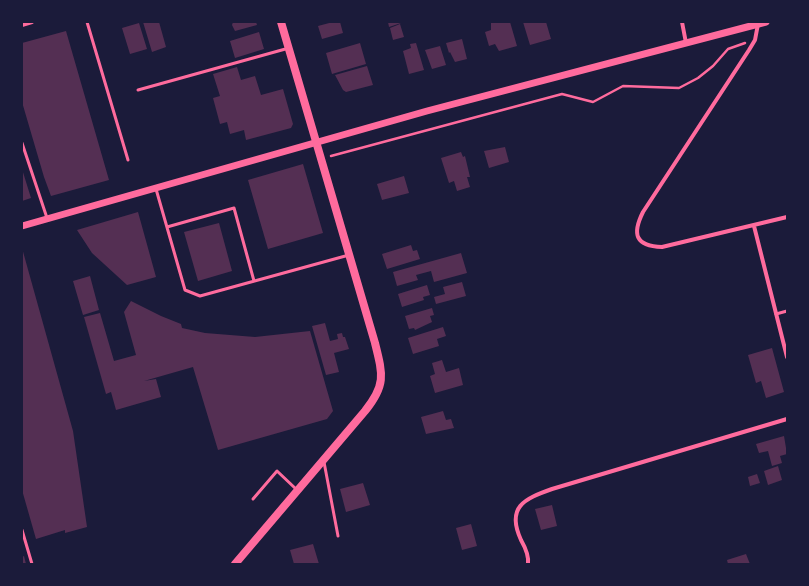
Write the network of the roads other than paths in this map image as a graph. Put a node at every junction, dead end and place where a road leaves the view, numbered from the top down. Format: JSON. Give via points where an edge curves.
{"nodes":[{"id":1,"x":32,"y":22,"type":"edge"},
{"id":2,"x":88,"y":22,"type":"edge"},
{"id":3,"x":281,"y":22,"type":"edge"},
{"id":4,"x":682,"y":22,"type":"edge"},
{"id":5,"x":766,"y":22,"type":"edge"},
{"id":6,"x":758,"y":24,"type":"junction"},
{"id":7,"x":22,"y":25,"type":"edge"},
{"id":8,"x":686,"y":43,"type":"junction"},
{"id":9,"x":289,"y":48,"type":"junction"},
{"id":10,"x":138,"y":90,"type":"dead end"},
{"id":11,"x":316,"y":142,"type":"junction"},
{"id":12,"x":22,"y":143,"type":"edge"},
{"id":13,"x":128,"y":160,"type":"dead end"},
{"id":14,"x":155,"y":188,"type":"junction"},
{"id":15,"x":48,"y":218,"type":"junction"},
{"id":16,"x":787,"y":218,"type":"edge"},
{"id":17,"x":22,"y":226,"type":"edge"},
{"id":18,"x":754,"y":226,"type":"junction"},
{"id":19,"x":167,"y":227,"type":"junction"},
{"id":20,"x":349,"y":255,"type":"junction"},
{"id":21,"x":254,"y":281,"type":"junction"},
{"id":22,"x":787,"y":311,"type":"edge"},
{"id":23,"x":776,"y":314,"type":"junction"},
{"id":24,"x":787,"y":357,"type":"edge"},
{"id":25,"x":787,"y":419,"type":"edge"},
{"id":26,"x":324,"y":460,"type":"junction"},
{"id":27,"x":297,"y":491,"type":"junction"},
{"id":28,"x":253,"y":499,"type":"dead end"},
{"id":29,"x":22,"y":530,"type":"edge"},
{"id":30,"x":338,"y":536,"type":"dead end"},
{"id":31,"x":32,"y":564,"type":"edge"},
{"id":32,"x":235,"y":564,"type":"edge"},
{"id":33,"x":528,"y":564,"type":"edge"}],
"edges":[{"from":1,"to":7,"type":"street"},
{"from":2,"to":13,"type":"lane"},
{"from":3,"to":9,"type":"main road"},
{"from":4,"to":8,"type":"street"},
{"from":5,"to":6,"type":"street"},
{"from":6,"to":8,"type":"street"},
{"from":6,"to":18,"type":"street","via":[[755,40],[643,212],[636,234],[646,245],[662,246]]},
{"from":8,"to":11,"type":"street"},
{"from":9,"to":10,"type":"lane"},
{"from":9,"to":11,"type":"main road"},
{"from":11,"to":14,"type":"street"},
{"from":11,"to":20,"type":"main road"},
{"from":12,"to":15,"type":"lane"},
{"from":14,"to":15,"type":"street"},
{"from":14,"to":19,"type":"lane"},
{"from":15,"to":17,"type":"street"},
{"from":16,"to":18,"type":"street"},
{"from":18,"to":23,"type":"street"},
{"from":19,"to":21,"type":"lane","via":[[185,290],[200,296]]},
{"from":19,"to":21,"type":"lane","via":[[234,208]]},
{"from":20,"to":21,"type":"lane"},
{"from":20,"to":26,"type":"main road","via":[[377,351],[381,384],[377,395]]},
{"from":22,"to":23,"type":"lane"},
{"from":23,"to":24,"type":"street"},
{"from":25,"to":33,"type":"street","via":[[529,497],[516,511],[515,519]]},
{"from":26,"to":27,"type":"main road"},
{"from":26,"to":30,"type":"lane"},
{"from":27,"to":28,"type":"lane","via":[[277,471]]},
{"from":27,"to":32,"type":"main road"},
{"from":29,"to":31,"type":"lane"}]}
